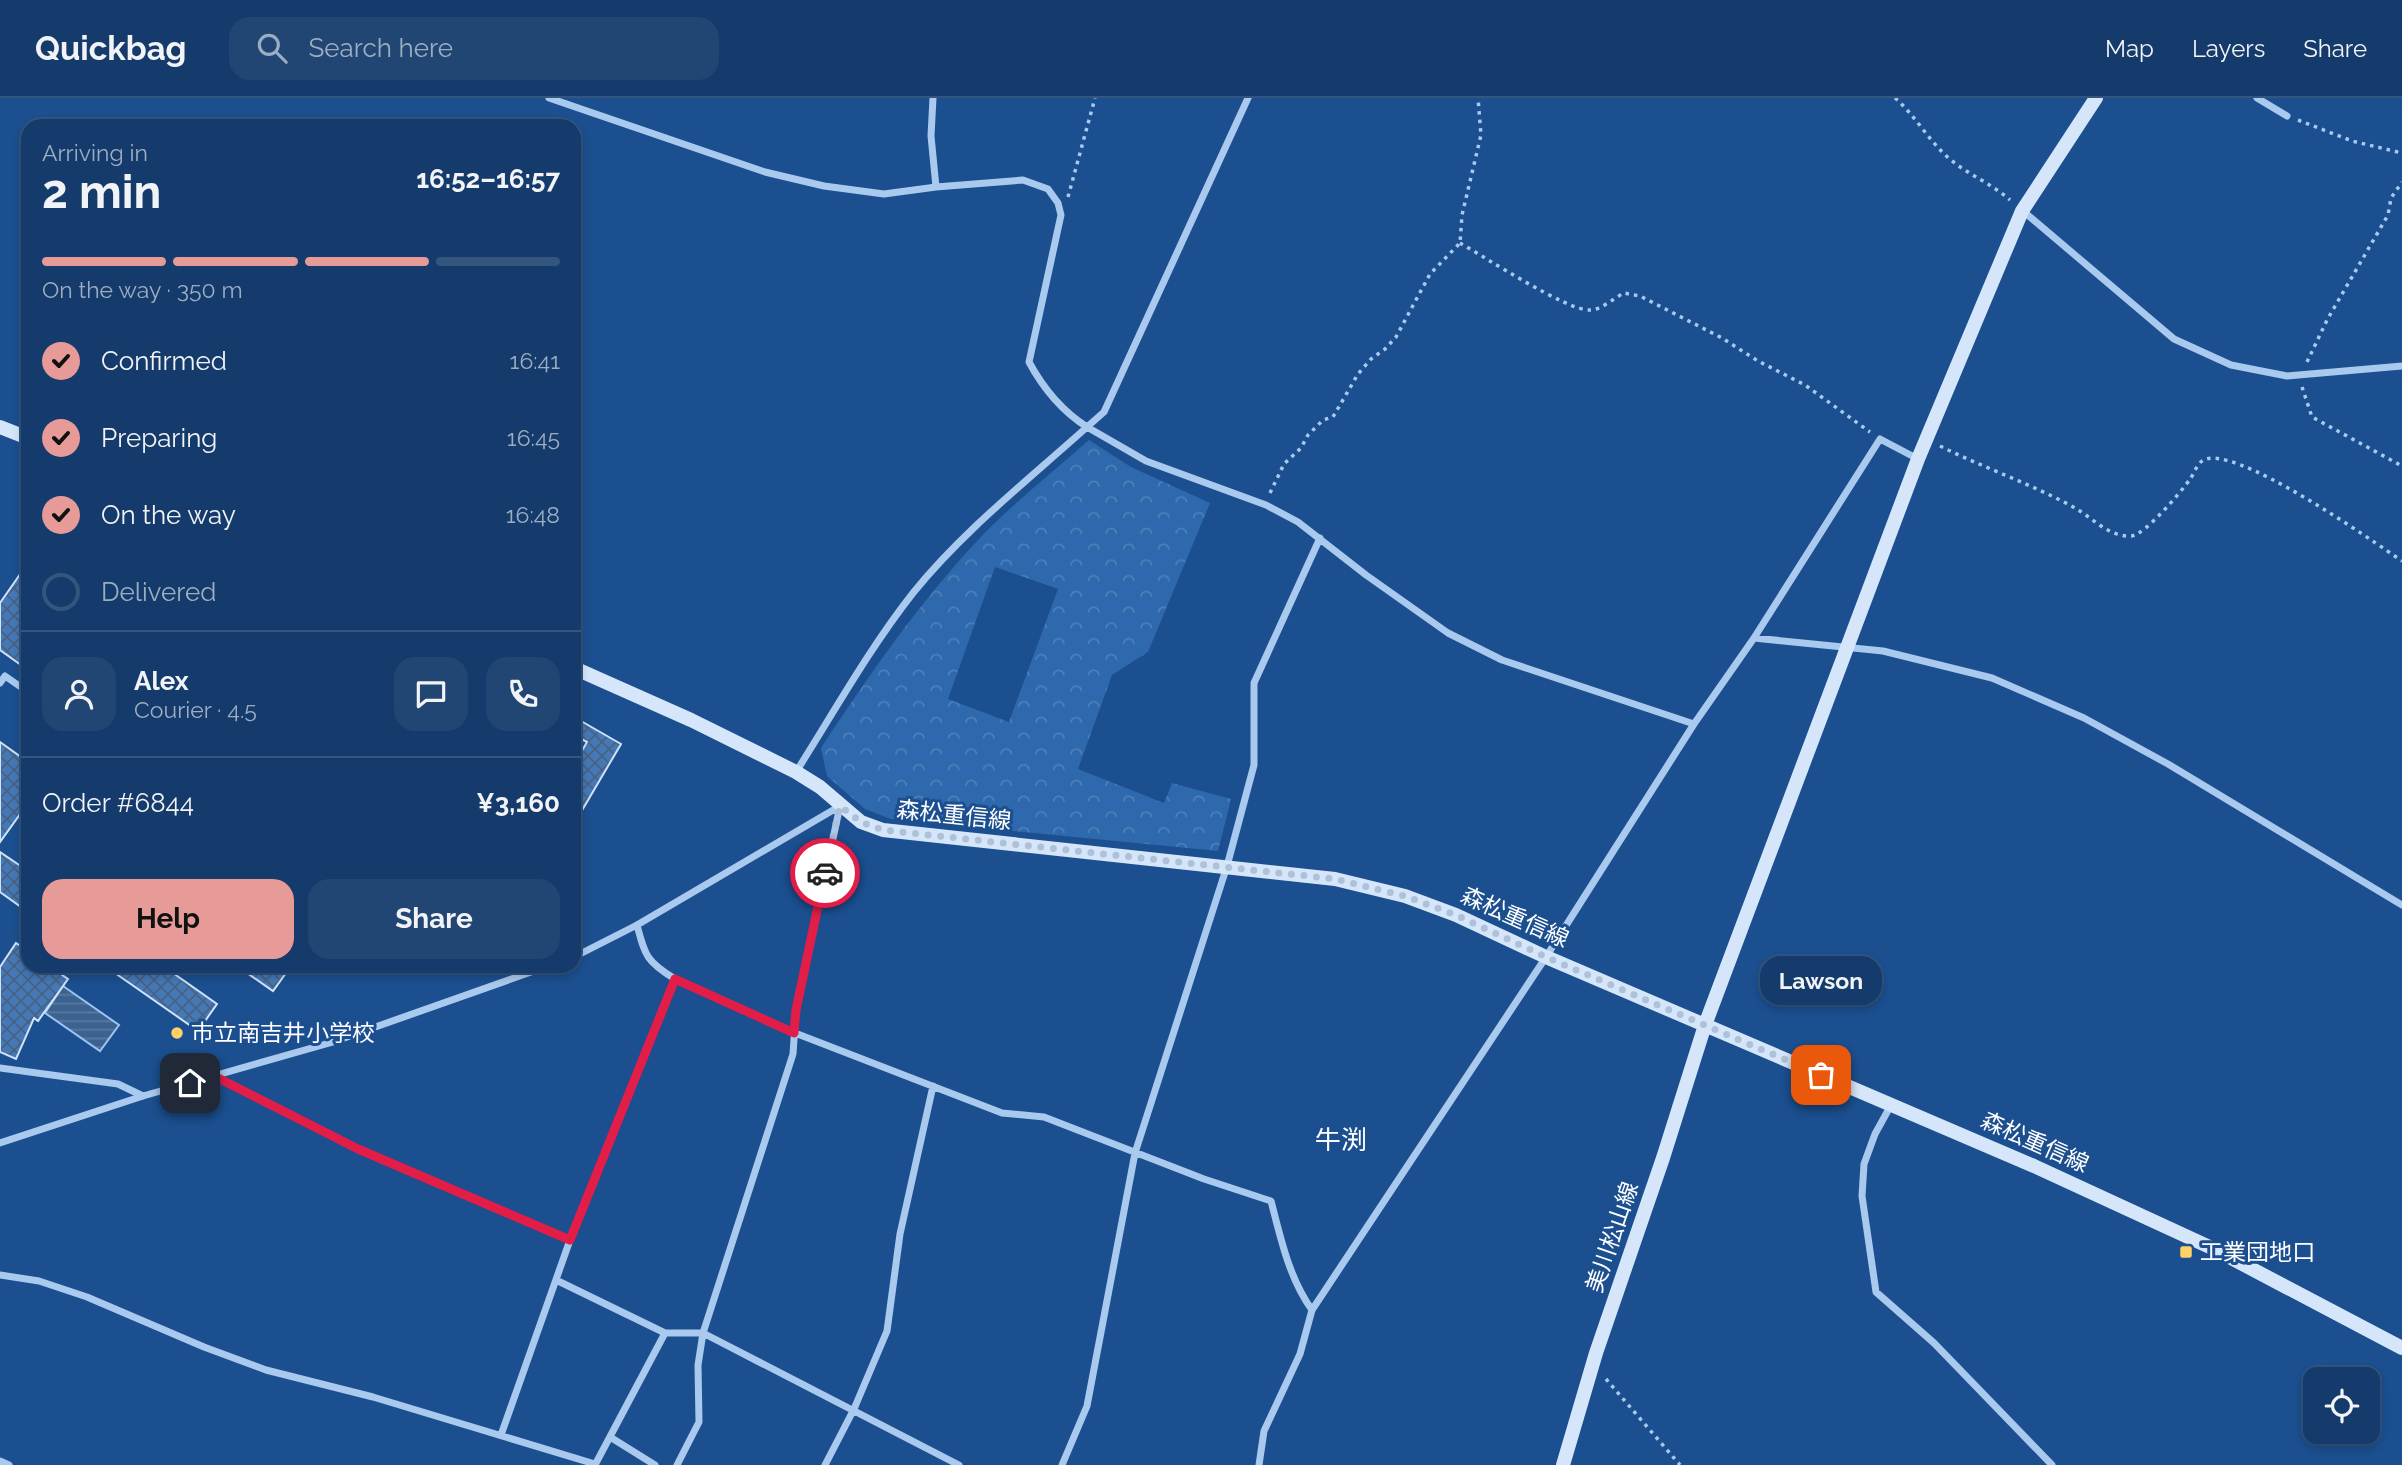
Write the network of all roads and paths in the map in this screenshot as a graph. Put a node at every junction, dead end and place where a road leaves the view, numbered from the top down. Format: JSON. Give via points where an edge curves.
{"nodes":[{"id":1,"x":549,"y":98,"type":"edge"},
{"id":2,"x":933,"y":98,"type":"edge"},
{"id":3,"x":1095,"y":98,"type":"edge"},
{"id":4,"x":1248,"y":98,"type":"edge"},
{"id":5,"x":1478,"y":98,"type":"edge"},
{"id":6,"x":1895,"y":98,"type":"edge"},
{"id":7,"x":2096,"y":98,"type":"edge"},
{"id":8,"x":2257,"y":98,"type":"edge"},
{"id":9,"x":2287,"y":116,"type":"joint"},
{"id":10,"x":2402,"y":153,"type":"edge"},
{"id":11,"x":2402,"y":182,"type":"edge"},
{"id":12,"x":936,"y":187,"type":"junction"},
{"id":13,"x":2022,"y":211,"type":"junction"},
{"id":14,"x":1062,"y":215,"type":"junction"},
{"id":15,"x":1460,"y":243,"type":"junction"},
{"id":16,"x":2402,"y":366,"type":"edge"},
{"id":17,"x":2305,"y":374,"type":"junction"},
{"id":18,"x":2295,"y":375,"type":"junction"},
{"id":19,"x":0,"y":427,"type":"edge"},
{"id":20,"x":1087,"y":427,"type":"junction"},
{"id":21,"x":21,"y":435,"type":"edge"},
{"id":22,"x":1880,"y":439,"type":"junction"},
{"id":23,"x":1926,"y":439,"type":"junction"},
{"id":24,"x":1918,"y":459,"type":"junction"},
{"id":25,"x":2402,"y":466,"type":"edge"},
{"id":26,"x":1266,"y":505,"type":"junction"},
{"id":27,"x":1320,"y":538,"type":"junction"},
{"id":28,"x":2402,"y":561,"type":"edge"},
{"id":29,"x":1754,"y":638,"type":"junction"},
{"id":30,"x":1846,"y":649,"type":"junction"},
{"id":31,"x":581,"y":671,"type":"edge"},
{"id":32,"x":0,"y":683,"type":"edge"},
{"id":33,"x":21,"y":687,"type":"edge"},
{"id":34,"x":1694,"y":724,"type":"junction"},
{"id":35,"x":796,"y":772,"type":"junction"},
{"id":36,"x":840,"y":806,"type":"junction"},
{"id":37,"x":1227,"y":866,"type":"junction"},
{"id":38,"x":2402,"y":905,"type":"edge"},
{"id":39,"x":637,"y":925,"type":"junction"},
{"id":40,"x":581,"y":953,"type":"edge"},
{"id":41,"x":1546,"y":957,"type":"junction"},
{"id":42,"x":528,"y":973,"type":"edge"},
{"id":43,"x":675,"y":979,"type":"junction"},
{"id":44,"x":1705,"y":1025,"type":"junction"},
{"id":45,"x":794,"y":1033,"type":"junction"},
{"id":46,"x":0,"y":1068,"type":"edge"},
{"id":47,"x":214,"y":1076,"type":"junction"},
{"id":48,"x":933,"y":1086,"type":"junction"},
{"id":49,"x":143,"y":1096,"type":"junction"},
{"id":50,"x":1891,"y":1105,"type":"junction"},
{"id":51,"x":0,"y":1143,"type":"edge"},
{"id":52,"x":1135,"y":1153,"type":"junction"},
{"id":53,"x":570,"y":1240,"type":"junction"},
{"id":54,"x":0,"y":1275,"type":"edge"},
{"id":55,"x":556,"y":1280,"type":"junction"},
{"id":56,"x":1312,"y":1310,"type":"junction"},
{"id":57,"x":665,"y":1333,"type":"junction"},
{"id":58,"x":704,"y":1333,"type":"junction"},
{"id":59,"x":2402,"y":1348,"type":"edge"},
{"id":60,"x":1593,"y":1365,"type":"junction"},
{"id":61,"x":854,"y":1409,"type":"junction"},
{"id":62,"x":501,"y":1435,"type":"junction"},
{"id":63,"x":610,"y":1437,"type":"junction"},
{"id":64,"x":0,"y":1461,"type":"edge"},
{"id":65,"x":9,"y":1465,"type":"edge"},
{"id":66,"x":595,"y":1465,"type":"edge"},
{"id":67,"x":655,"y":1465,"type":"edge"},
{"id":68,"x":677,"y":1465,"type":"edge"},
{"id":69,"x":825,"y":1465,"type":"edge"},
{"id":70,"x":959,"y":1465,"type":"edge"},
{"id":71,"x":1062,"y":1465,"type":"edge"},
{"id":72,"x":1259,"y":1465,"type":"edge"},
{"id":73,"x":1563,"y":1465,"type":"edge"},
{"id":74,"x":1680,"y":1465,"type":"edge"},
{"id":75,"x":2052,"y":1465,"type":"edge"}],
"edges":[{"from":1,"to":12,"type":"street","via":[[765,172],[824,186],[884,194]]},
{"from":2,"to":12,"type":"street"},
{"from":3,"to":14,"type":"path"},
{"from":4,"to":20,"type":"street","via":[[1104,412]]},
{"from":5,"to":15,"type":"path","via":[[1481,135]]},
{"from":6,"to":13,"type":"path","via":[[1953,162]]},
{"from":7,"to":13,"type":"main road","name":"美川松山線"},
{"from":8,"to":9,"type":"street"},
{"from":9,"to":10,"type":"path","via":[[2351,141]]},
{"from":11,"to":17,"type":"path","via":[[2307,359]]},
{"from":12,"to":14,"type":"street","via":[[1023,180],[1048,189]]},
{"from":13,"to":18,"type":"street","via":[[2175,339],[2231,365]]},
{"from":13,"to":23,"type":"main road","name":"美川松山線"},
{"from":14,"to":20,"type":"street","via":[[1029,362],[1041,385]]},
{"from":15,"to":22,"type":"path","via":[[1586,310],[1624,293],[1640,296],[1805,385]]},
{"from":15,"to":26,"type":"path","via":[[1430,274],[1395,337],[1358,374],[1333,416],[1323,420],[1284,464]]},
{"from":16,"to":17,"type":"street"},
{"from":17,"to":18,"type":"street"},
{"from":18,"to":25,"type":"path","via":[[2312,417]]},
{"from":19,"to":21,"type":"main road"},
{"from":20,"to":26,"type":"street","via":[[1146,461]]},
{"from":20,"to":35,"type":"street","via":[[971,530],[914,592]]},
{"from":22,"to":24,"type":"street"},
{"from":22,"to":29,"type":"street"},
{"from":23,"to":24,"type":"main road","name":"美川松山線"},
{"from":23,"to":28,"type":"path","via":[[2076,508],[2102,528],[2133,537],[2145,531],[2180,493],[2201,461],[2232,461],[2325,508]]},
{"from":24,"to":30,"type":"main road","name":"美川松山線"},
{"from":26,"to":27,"type":"street"},
{"from":27,"to":34,"type":"street","via":[[1448,633],[1503,660]]},
{"from":27,"to":37,"type":"street","via":[[1254,683],[1254,765]]},
{"from":29,"to":30,"type":"street"},
{"from":29,"to":34,"type":"street"},
{"from":30,"to":38,"type":"street","via":[[1883,651],[1992,678],[2084,718]]},
{"from":30,"to":44,"type":"main road","name":"美川松山線"},
{"from":31,"to":35,"type":"main road","name":"森松重信線"},
{"from":32,"to":33,"type":"street","via":[[5,676]]},
{"from":34,"to":41,"type":"street"},
{"from":35,"to":36,"type":"main road","name":"森松重信線"},
{"from":36,"to":37,"type":"main road","name":"森松重信線","via":[[861,822],[883,830]]},
{"from":36,"to":39,"type":"street"},
{"from":36,"to":45,"type":"street"},
{"from":37,"to":41,"type":"main road","name":"森松重信線","via":[[1335,879],[1405,896]]},
{"from":37,"to":52,"type":"street"},
{"from":39,"to":40,"type":"street"},
{"from":39,"to":43,"type":"street","via":[[645,953]]},
{"from":41,"to":44,"type":"main road","name":"森松重信線"},
{"from":41,"to":56,"type":"street"},
{"from":42,"to":47,"type":"street","via":[[333,1042]]},
{"from":43,"to":45,"type":"street"},
{"from":43,"to":53,"type":"street"},
{"from":44,"to":50,"type":"main road","name":"森松重信線"},
{"from":44,"to":60,"type":"main road","name":"美川松山線"},
{"from":45,"to":48,"type":"street"},
{"from":45,"to":58,"type":"street","via":[[793,1054]]},
{"from":46,"to":49,"type":"street","via":[[118,1084]]},
{"from":47,"to":49,"type":"street"},
{"from":47,"to":53,"type":"street","via":[[358,1149]]},
{"from":48,"to":52,"type":"street","via":[[1002,1113],[1044,1117]]},
{"from":48,"to":61,"type":"street","via":[[900,1234],[887,1331]]},
{"from":49,"to":51,"type":"street"},
{"from":50,"to":59,"type":"main road","name":"森松重信線","via":[[2214,1249]]},
{"from":50,"to":75,"type":"street","via":[[1864,1164],[1862,1196],[1876,1292],[1934,1343]]},
{"from":52,"to":56,"type":"street","via":[[1271,1201],[1286,1258]]},
{"from":52,"to":71,"type":"street","via":[[1087,1406]]},
{"from":53,"to":55,"type":"street"},
{"from":54,"to":62,"type":"street","via":[[87,1297],[266,1370]]},
{"from":55,"to":57,"type":"street"},
{"from":55,"to":62,"type":"street"},
{"from":56,"to":72,"type":"street","via":[[1300,1354],[1264,1431]]},
{"from":57,"to":58,"type":"street"},
{"from":57,"to":63,"type":"street"},
{"from":58,"to":61,"type":"street"},
{"from":58,"to":68,"type":"street","via":[[698,1365],[699,1422]]},
{"from":60,"to":73,"type":"main road","name":"美川松山線"},
{"from":60,"to":74,"type":"path"},
{"from":61,"to":69,"type":"street"},
{"from":61,"to":70,"type":"street"},
{"from":62,"to":66,"type":"street"},
{"from":63,"to":66,"type":"street"},
{"from":63,"to":67,"type":"street"},
{"from":64,"to":65,"type":"street"}]}
